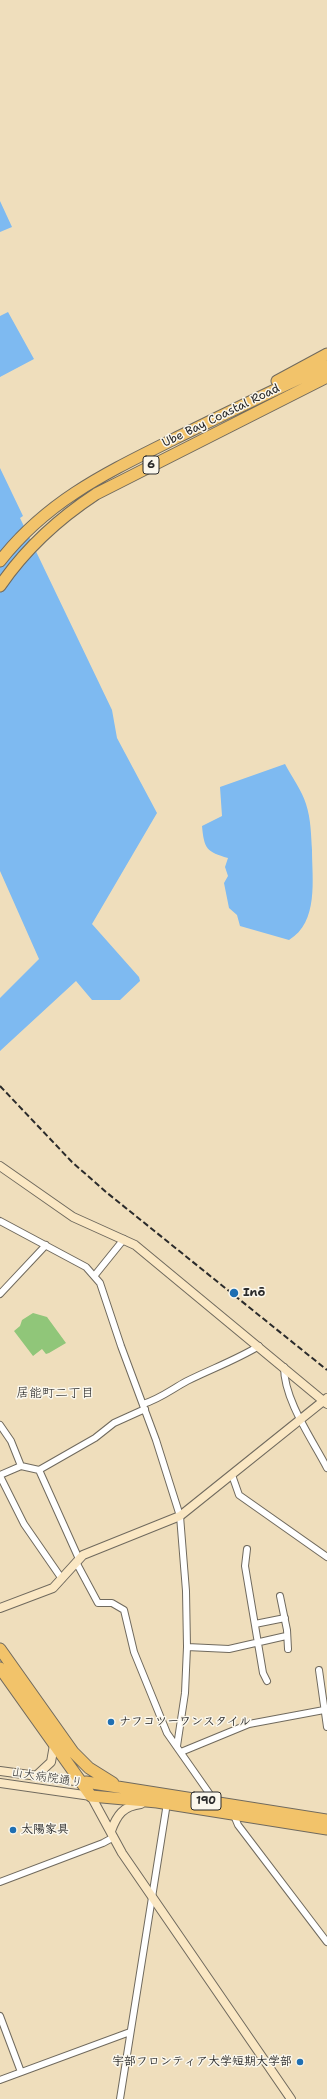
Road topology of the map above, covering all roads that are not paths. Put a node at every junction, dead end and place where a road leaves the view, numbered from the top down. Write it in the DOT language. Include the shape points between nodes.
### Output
graph roads {
  1 [pos="327,354"];
  2 [pos="327,366"];
  3 [pos="327,378"];
  4 [pos="327,385"];
  5 [pos="154,449"];
  6 [pos="159,461"];
  7 [pos="0,561"];
  8 [pos="0,586"];
  9 [pos="0,1166"];
  10 [pos="0,1221"];
  11 [pos="124,1240"];
  12 [pos="46,1245"];
  13 [pos="95,1275"];
  14 [pos="0,1294"];
  15 [pos="259,1346"];
  16 [pos="284,1367"];
  17 [pos="326,1401"];
  18 [pos="144,1407"];
  19 [pos="302,1418"];
  20 [pos="0,1425"];
  21 [pos="21,1466"];
  22 [pos="327,1468"];
  23 [pos="39,1470"];
  24 [pos="232,1475"];
  25 [pos="0,1476"];
  26 [pos="180,1516"];
  27 [pos="247,1549"];
  28 [pos="327,1557"];
  29 [pos="78,1560"];
  30 [pos="62,1579"];
  31 [pos="280,1596"];
  32 [pos="0,1608"];
  33 [pos="285,1618"];
  34 [pos="256,1624"];
  35 [pos="286,1636"];
  36 [pos="258,1642"];
  37 [pos="187,1647"];
  38 [pos="0,1649"];
  39 [pos="288,1649"];
  40 [pos="0,1668"];
  41 [pos="319,1670"];
  42 [pos="267,1681"];
  43 [pos="24,1684"];
  44 [pos="324,1710"];
  45 [pos="327,1727"];
  46 [pos="54,1745"];
  47 [pos="180,1749"];
  48 [pos="0,1771"];
  49 [pos="36,1776"];
  50 [pos="83,1782"];
  51 [pos="0,1783"];
  52 [pos="126,1788"];
  53 [pos="91,1796"];
  54 [pos="212,1801"];
  55 [pos="162,1802"];
  56 [pos="233,1813"];
  57 [pos="327,1820"];
  58 [pos="327,1829"];
  59 [pos="112,1834"];
  60 [pos="0,1882"];
  61 [pos="152,1896"];
  62 [pos="327,1942"];
  63 [pos="0,2016"];
  64 [pos="130,2032"];
  65 [pos="21,2072"];
  66 [pos="0,2080"];
  67 [pos="120,2099"];
  68 [pos="291,2099"];
  1 -- 5 [label="highway"];
  2 -- 5 [label="highway, Ube Bay Coastal Road / 6" via="234,408"];
  3 -- 6 [label="highway, Ube Bay Coastal Road / 6"];
  4 -- 6 [label="highway"];
  5 -- 7 [label="highway, Ube Bay Coastal Road / 6" via="67,496 34,524"];
  6 -- 8 [label="highway, Ube Bay Coastal Road / 6" via="96,494 70,512 34,544"];
  9 -- 11 [label="street" via="62,1210"];
  10 -- 12 [label="street"];
  11 -- 13 [label="street"];
  11 -- 15 [label="street" via="147,1254"];
  12 -- 13 [label="street" via="86,1267"];
  12 -- 14 [label="street"];
  13 -- 18 [label="street"];
  15 -- 16 [label="street"];
  15 -- 18 [label="street" via="180,1384"];
  16 -- 17 [label="street"];
  16 -- 19 [label="street" via="284,1378"];
  17 -- 19 [label="street"];
  18 -- 23 [label="street" via="114,1422 96,1438"];
  18 -- 26 [label="street"];
  19 -- 22 [label="street"];
  19 -- 24 [label="street"];
  20 -- 21 [label="street" via="11,1441"];
  21 -- 23 [label="street"];
  21 -- 25 [label="street"];
  23 -- 29 [label="street"];
  24 -- 26 [label="street"];
  24 -- 28 [label="street" via="239,1495"];
  25 -- 30 [label="street" via="24,1524"];
  26 -- 29 [label="street" via="102,1547"];
  26 -- 37 [label="street" via="186,1590"];
  27 -- 34 [label="street" via="245,1566"];
  29 -- 30 [label="street"];
  29 -- 47 [label="street" via="98,1603 112,1603 124,1610 134,1652 167,1733"];
  30 -- 32 [label="street" via="53,1588"];
  31 -- 33 [label="street"];
  33 -- 34 [label="street"];
  33 -- 35 [label="street"];
  34 -- 36 [label="street"];
  35 -- 36 [label="street"];
  35 -- 39 [label="street"];
  36 -- 37 [label="street" via="229,1649"];
  36 -- 42 [label="street" via="263,1673"];
  37 -- 47 [label="street"];
  38 -- 43 [label="highway, 190"];
  40 -- 46 [label="highway, 190"];
  41 -- 44 [label="street"];
  43 -- 50 [label="highway, 190"];
  43 -- 52 [label="highway, 190" via="81,1762 102,1778"];
  44 -- 45 [label="street"];
  44 -- 47 [label="street" via="249,1724"];
  46 -- 49 [label="street" via="51,1762"];
  46 -- 50 [label="highway, 190"];
  47 -- 54 [label="street"];
  48 -- 49 [label="street, 山大病院通り"];
  49 -- 50 [label="street, 山大病院通り"];
  50 -- 52 [label="highway, 190"];
  50 -- 53 [label="highway, 190"];
  51 -- 53 [label="street, 山大病院通り"];
  52 -- 54 [label="highway, 190"];
  53 -- 55 [label="highway, 190"];
  53 -- 59 [label="street"];
  54 -- 57 [label="highway, 190"];
  55 -- 56 [label="highway, 190"];
  55 -- 59 [label="street" via="126,1807 116,1819"];
  55 -- 61 [label="street"];
  56 -- 58 [label="highway, 190"];
  56 -- 62 [label="street" via="238,1825"];
  59 -- 60 [label="street" via="103,1843"];
  59 -- 61 [label="street"];
  61 -- 64 [label="street"];
  61 -- 68 [label="street"];
  63 -- 65 [label="street"];
  64 -- 65 [label="street"];
  64 -- 67 [label="street"];
  65 -- 66 [label="street"];
}
